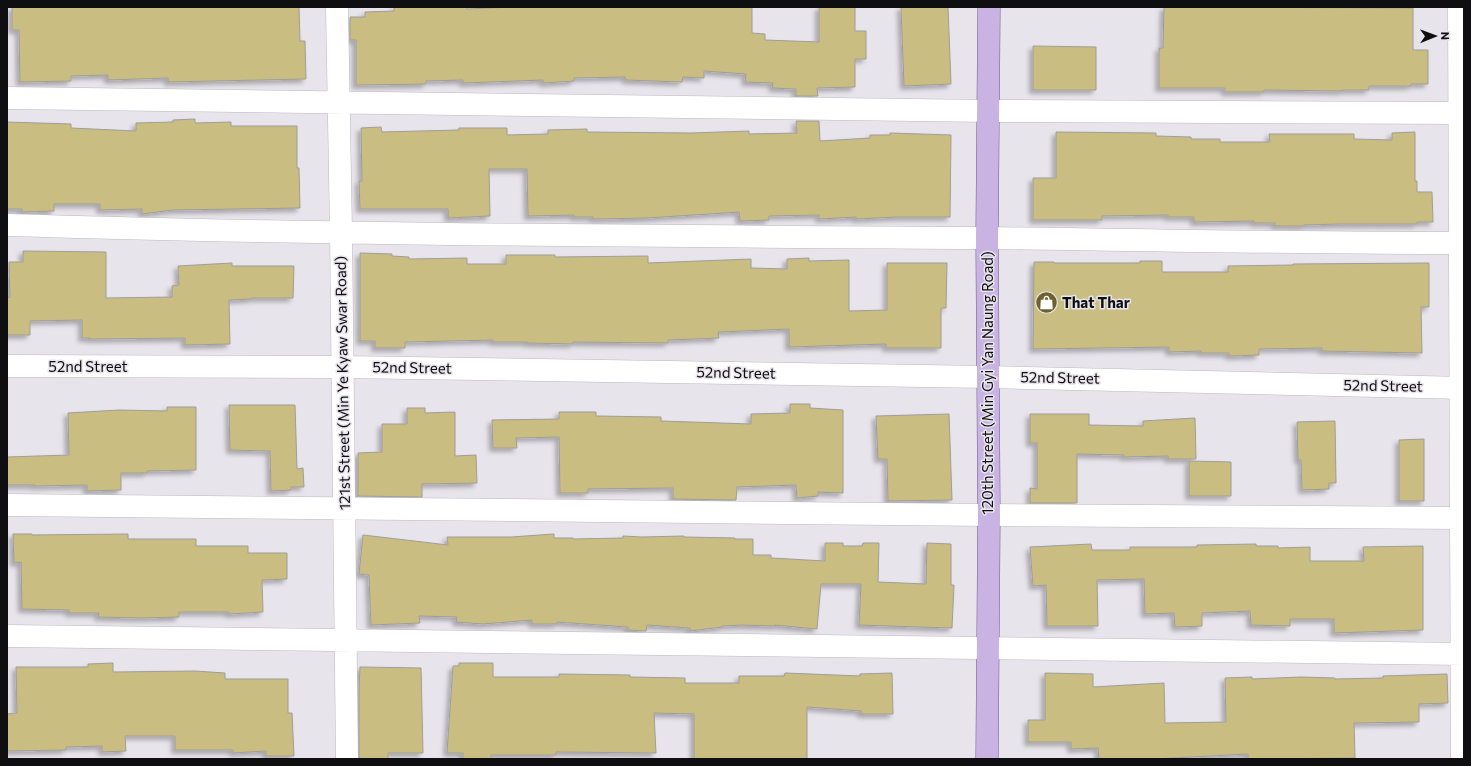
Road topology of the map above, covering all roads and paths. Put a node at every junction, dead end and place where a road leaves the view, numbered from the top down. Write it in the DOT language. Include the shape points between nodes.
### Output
graph roads {
  1 [pos="337,7"];
  2 [pos="989,7"];
  3 [pos="1459,7"];
  4 [pos="7,98"];
  5 [pos="339,102"];
  6 [pos="988,111"];
  7 [pos="1462,113"];
  8 [pos="7,225"];
  9 [pos="341,232"];
  10 [pos="987,238"];
  11 [pos="1462,243"];
  12 [pos="7,366"];
  13 [pos="342,367"];
  14 [pos="988,377"];
  15 [pos="1462,388"];
  16 [pos="7,505"];
  17 [pos="344,508"];
  18 [pos="989,515"];
  19 [pos="1463,518"];
  20 [pos="7,636"];
  21 [pos="346,641"];
  22 [pos="989,647"];
  23 [pos="1463,654"];
  24 [pos="347,759"];
  25 [pos="987,759"];
  26 [pos="1462,759"];
  1 -- 5 [label="street, 121st Street (Min Ye Kyaw Swar Road)"];
  2 -- 6 [label="main road, 120th Street (Min Gyi Yan Naung Road)"];
  3 -- 7 [label="street"];
  4 -- 5 [label="street"];
  5 -- 6 [label="street"];
  5 -- 9 [label="street, 121st Street (Min Ye Kyaw Swar Road)"];
  6 -- 7 [label="street"];
  6 -- 10 [label="main road, 120th Street (Min Gyi Yan Naung Road)"];
  7 -- 11 [label="street"];
  8 -- 9 [label="street"];
  9 -- 10 [label="street"];
  9 -- 13 [label="street, 121st Street (Min Ye Kyaw Swar Road)"];
  10 -- 11 [label="street"];
  10 -- 14 [label="main road, 120th Street (Min Gyi Yan Naung Road)"];
  11 -- 15 [label="street"];
  12 -- 13 [label="street, 52nd Street"];
  13 -- 14 [label="street, 52nd Street"];
  13 -- 17 [label="street, 121st Street (Min Ye Kyaw Swar Road)"];
  14 -- 15 [label="street, 52nd Street"];
  14 -- 18 [label="main road, 120th Street (Min Gyi Yan Naung Road)"];
  15 -- 19 [label="street"];
  16 -- 17 [label="street"];
  17 -- 18 [label="street"];
  17 -- 21 [label="street, 121st Street (Min Ye Kyaw Swar Road)"];
  18 -- 19 [label="street"];
  18 -- 22 [label="main road, 120th Street (Min Gyi Yan Naung Road)"];
  19 -- 23 [label="street"];
  20 -- 21 [label="street"];
  21 -- 22 [label="street"];
  21 -- 24 [label="street, 121st Street (Min Ye Kyaw Swar Road)"];
  22 -- 23 [label="street"];
  22 -- 25 [label="main road, 120th Street (Min Gyi Yan Naung Road)"];
  23 -- 26 [label="street"];
}
